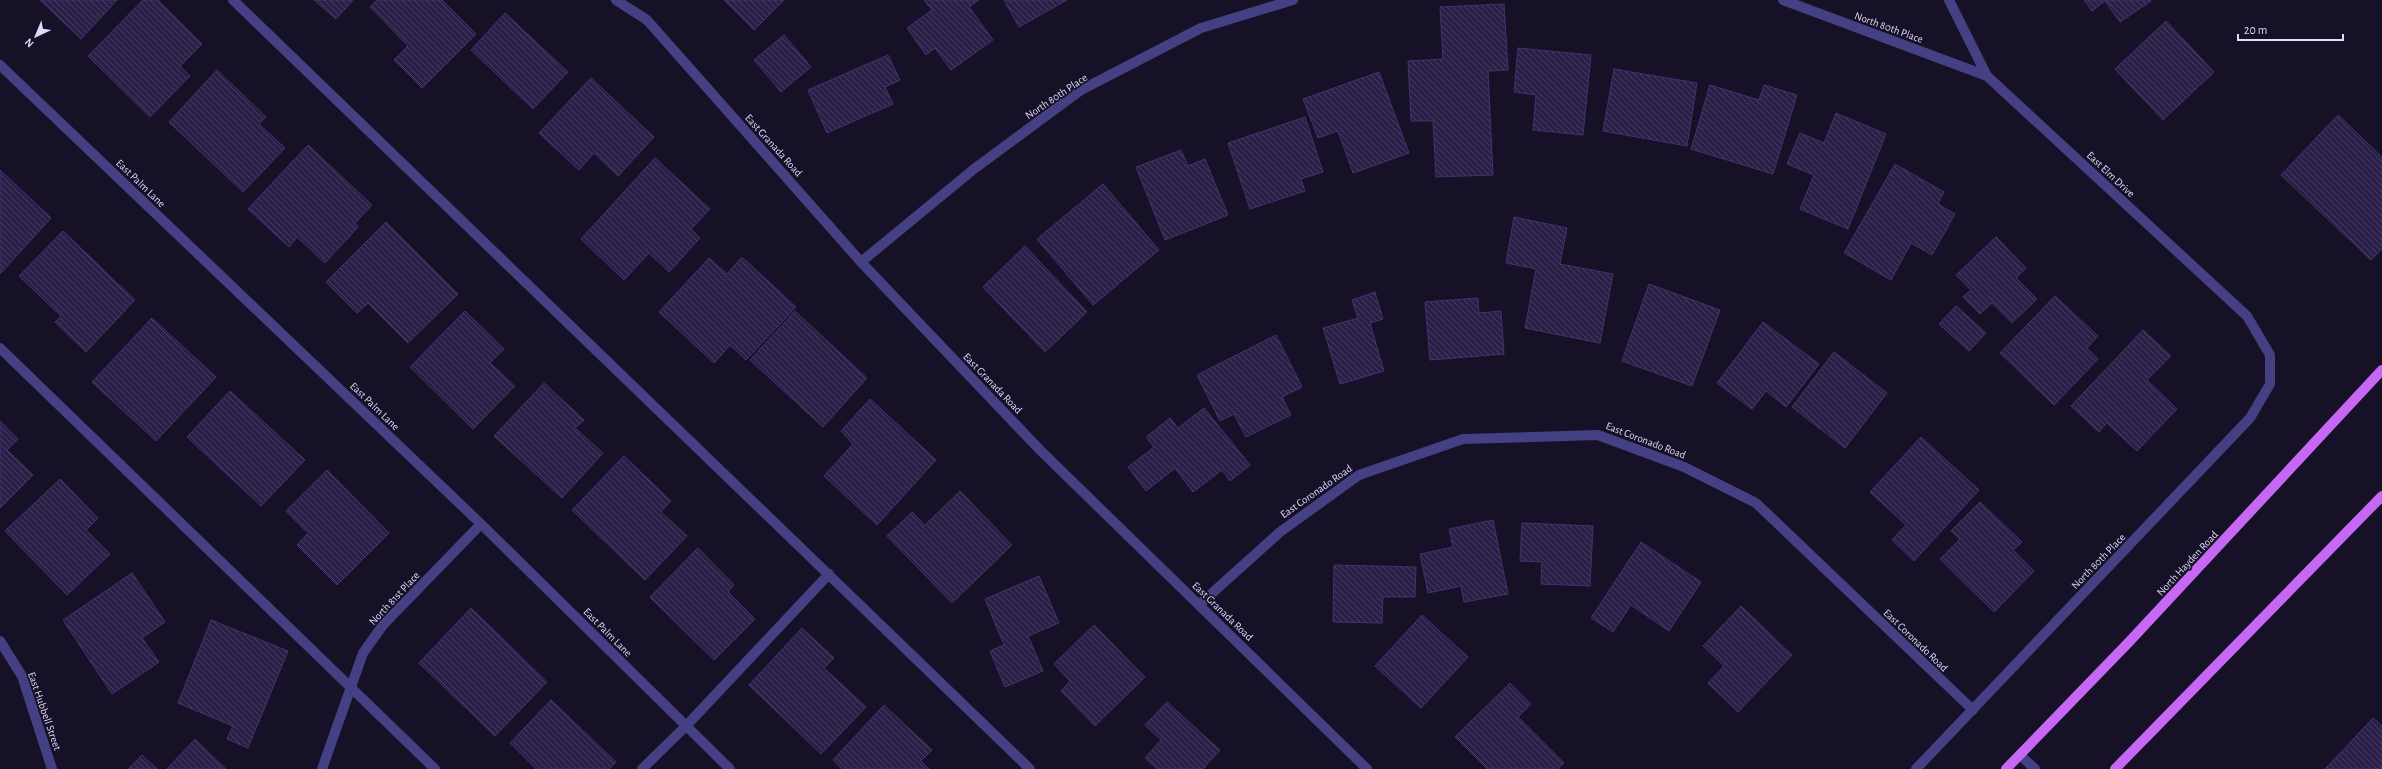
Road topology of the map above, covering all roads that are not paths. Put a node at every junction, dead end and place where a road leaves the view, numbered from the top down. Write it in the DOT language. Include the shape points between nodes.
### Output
graph roads {
  1 [pos="233,0"];
  2 [pos="616,0"];
  3 [pos="1293,0"];
  4 [pos="1782,0"];
  5 [pos="1949,0"];
  6 [pos="0,65"];
  7 [pos="1987,76"];
  8 [pos="861,262"];
  9 [pos="0,348"];
  10 [pos="2270,355"];
  11 [pos="2382,370"];
  12 [pos="2382,496"];
  13 [pos="481,524"];
  14 [pos="829,574"];
  15 [pos="1200,604"];
  16 [pos="0,641"];
  17 [pos="352,690"];
  18 [pos="1973,710"];
  19 [pos="686,726"];
  20 [pos="2020,755"];
  21 [pos="52,769"];
  22 [pos="322,769"];
  23 [pos="435,769"];
  24 [pos="642,769"];
  25 [pos="730,769"];
  26 [pos="1030,769"];
  27 [pos="1368,769"];
  28 [pos="1916,769"];
  29 [pos="2006,769"];
  30 [pos="2035,769"];
  31 [pos="2115,769"];
  1 -- 14 [label="street"];
  2 -- 8 [label="street, East Granada Road" via="647,20"];
  3 -- 8 [label="street, North 80th Place" via="1201,28 1081,90 974,169"];
  4 -- 7 [label="street, North 80th Place"];
  5 -- 7 [label="street, East Elm Drive"];
  6 -- 13 [label="street, East Palm Lane"];
  7 -- 10 [label="street, East Elm Drive" via="2247,316"];
  8 -- 15 [label="street, East Granada Road" via="1040,450"];
  9 -- 17 [label="street"];
  10 -- 18 [label="street, North 80th Place" via="2270,384 2250,418"];
  11 -- 20 [label="main road, North Hayden Road"];
  12 -- 31 [label="main road"];
  13 -- 17 [label="street, North 81st Place" via="383,625 364,653"];
  13 -- 19 [label="street, East Palm Lane"];
  14 -- 19 [label="street"];
  14 -- 26 [label="street"];
  15 -- 18 [label="street, East Coronado Road" via="1280,532 1359,475 1463,439 1598,434 1684,467 1756,503"];
  15 -- 27 [label="street, East Granada Road"];
  16 -- 21 [label="street, East Hubbell Street" via="22,676"];
  17 -- 22 [label="street, North 81st Place"];
  17 -- 23 [label="street"];
  18 -- 28 [label="street, North 80th Place"];
  19 -- 24 [label="street"];
  19 -- 25 [label="street, East Palm Lane"];
  20 -- 29 [label="main road, North Hayden Road"];
  20 -- 30 [label="street"];
}
